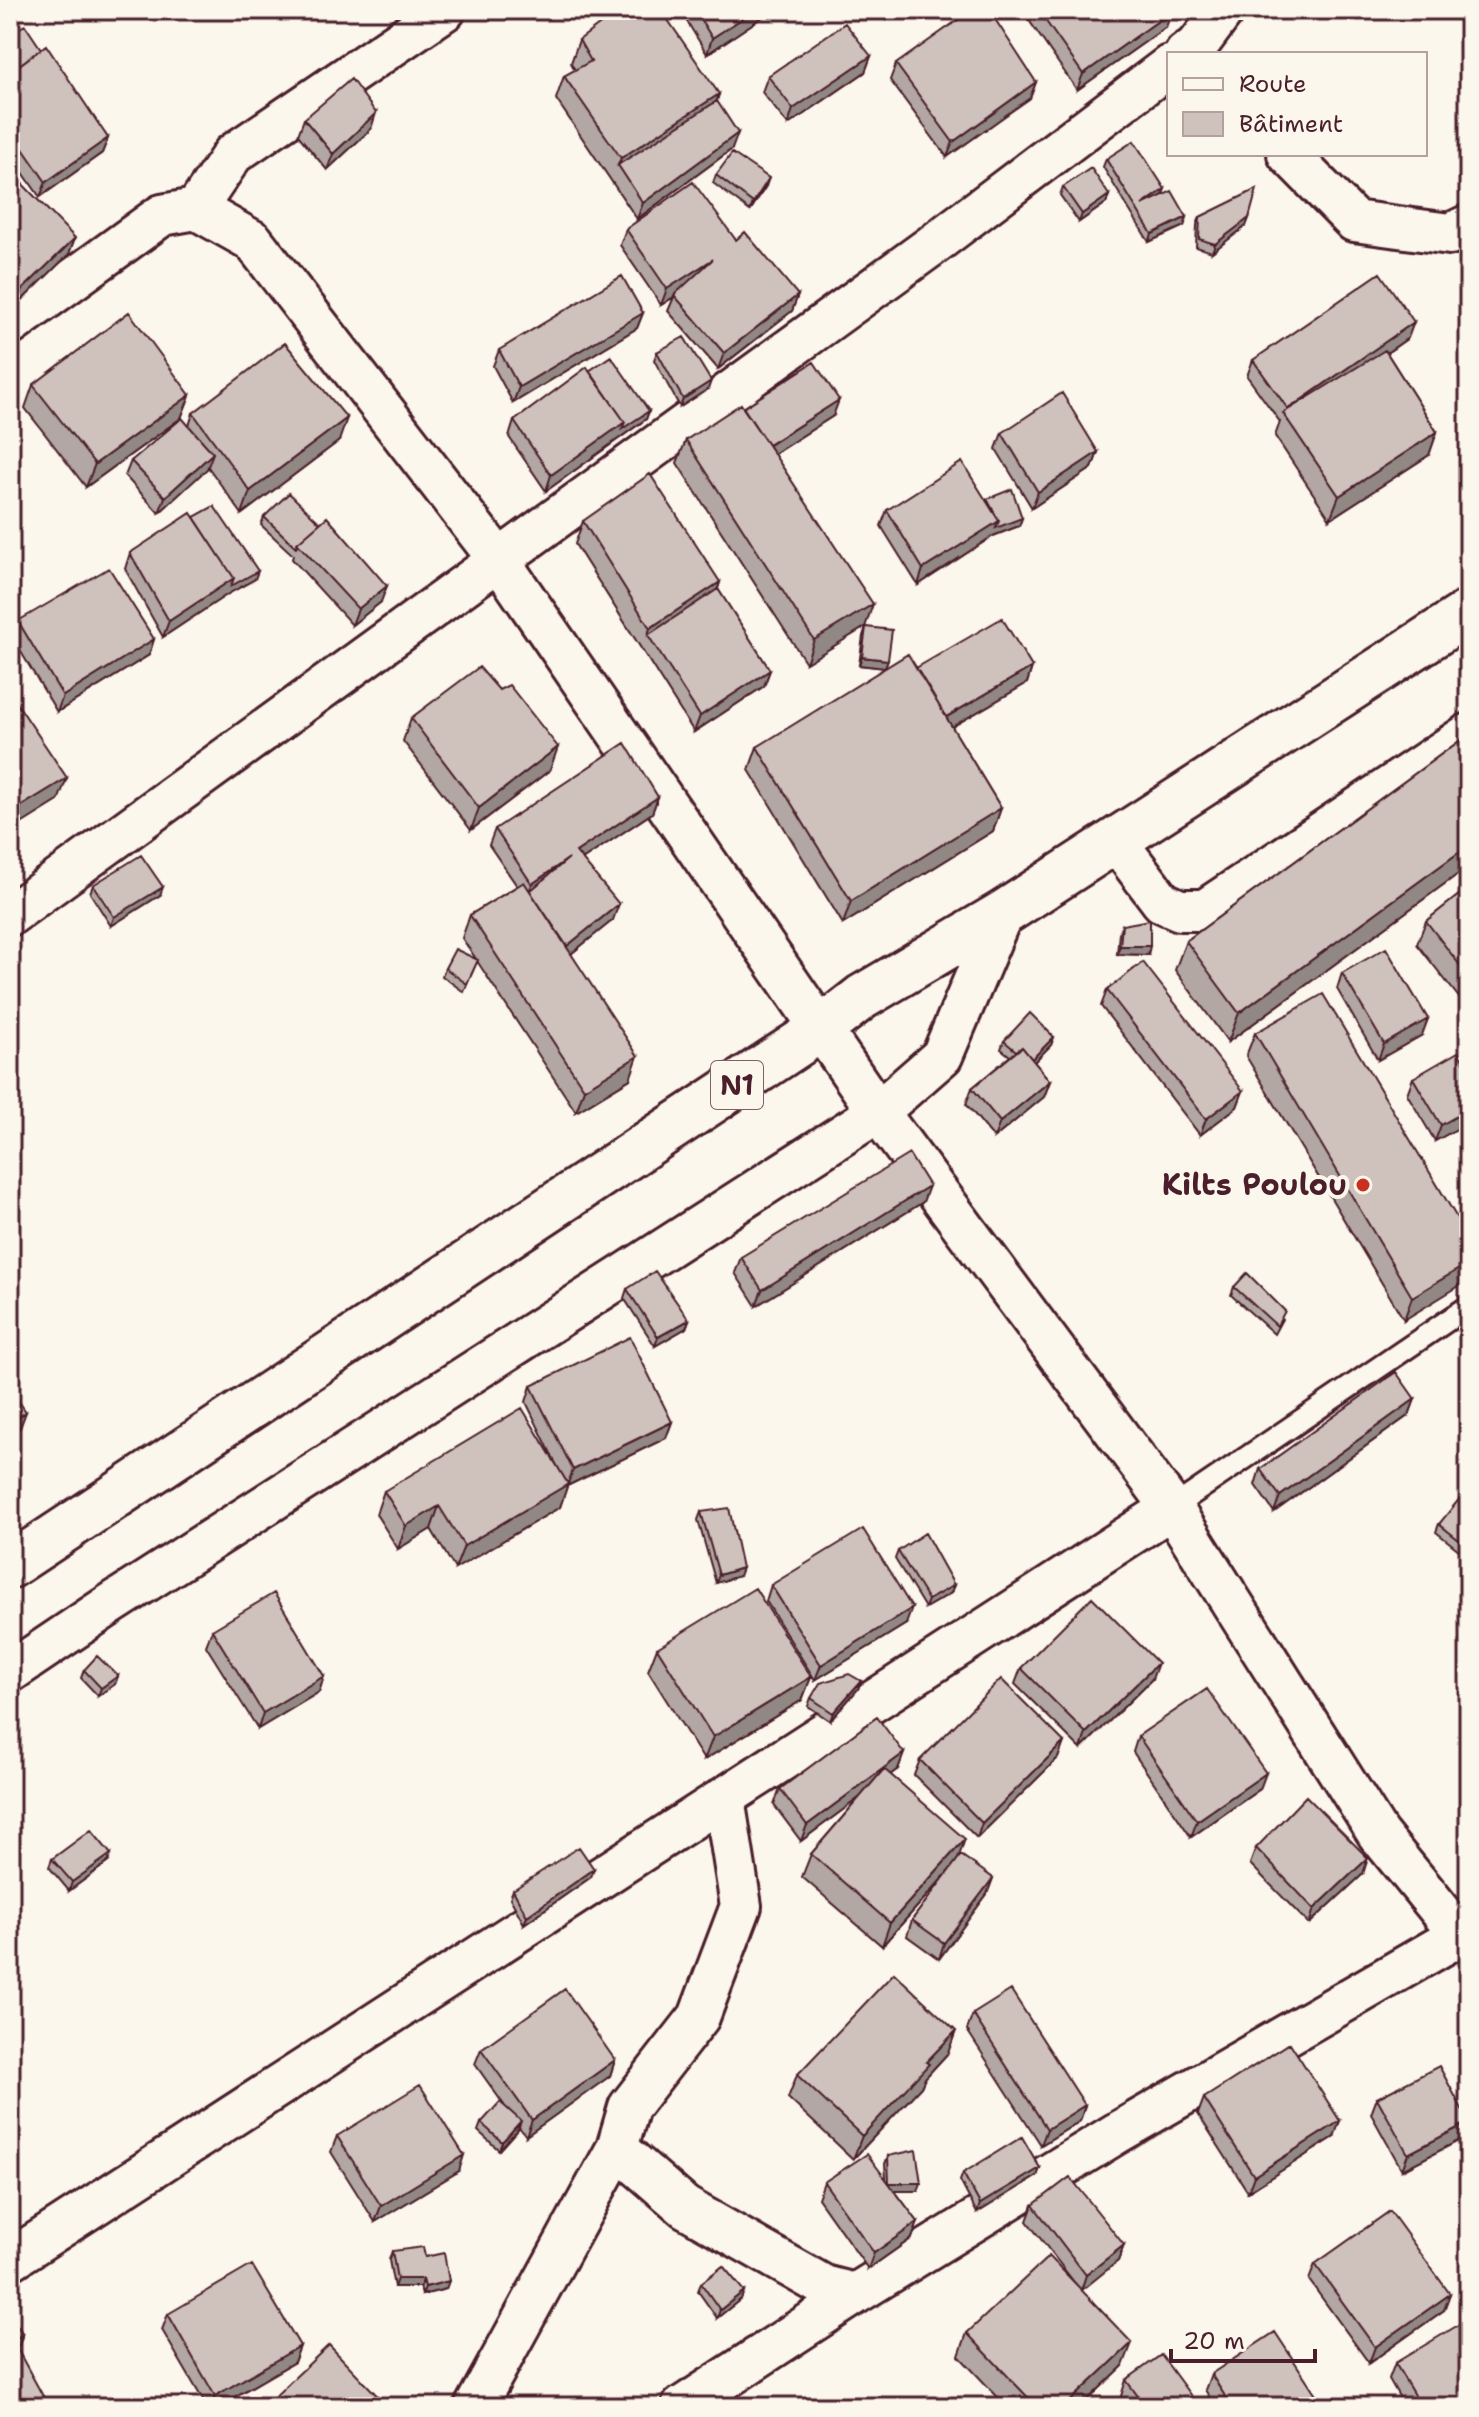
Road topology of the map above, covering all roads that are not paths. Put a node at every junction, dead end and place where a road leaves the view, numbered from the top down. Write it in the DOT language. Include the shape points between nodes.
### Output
graph roads {
  1 [pos="445,10"];
  2 [pos="1224,10"];
  3 [pos="1192,52"];
  4 [pos="1167,72"];
  5 [pos="1290,156"];
  6 [pos="196,209"];
  7 [pos="1469,225"];
  8 [pos="10,325"];
  9 [pos="499,560"];
  10 [pos="1469,612"];
  11 [pos="1469,734"];
  12 [pos="1116,841"];
  13 [pos="1002,914"];
  14 [pos="10,915"];
  15 [pos="821,1029"];
  16 [pos="878,1112"];
  17 [pos="1469,1306"];
  18 [pos="1172,1508"];
  19 [pos="10,1566"];
  20 [pos="10,1672"];
  21 [pos="724,1798"];
  22 [pos="1464,1943"];
  23 [pos="617,2148"];
  24 [pos="10,2260"];
  25 [pos="855,2294"];
  26 [pos="475,2407"];
  27 [pos="682,2407"];
  1 -- 6 [label="street" via="233,154"];
  2 -- 3 [label="street"];
  4 -- 9 [label="street"];
  5 -- 7 [label="street" via="1354,221 1450,234"];
  6 -- 8 [label="street" via="162,215"];
  6 -- 9 [label="street" via="253,241"];
  9 -- 14 [label="street"];
  9 -- 15 [label="street"];
  10 -- 12 [label="highway, N1"];
  11 -- 12 [label="street" via="1205,910 1180,910 1162,902"];
  12 -- 13 [label="highway, N1"];
  13 -- 15 [label="highway, N1" via="862,997"];
  13 -- 16 [label="street" via="942,1056"];
  15 -- 16 [label="street"];
  15 -- 19 [label="highway, N1"];
  16 -- 18 [label="street"];
  16 -- 20 [label="street"];
  17 -- 18 [label="lane"];
  18 -- 21 [label="street"];
  18 -- 22 [label="street" via="1378,1834"];
  21 -- 23 [label="street" via="741,1906 699,2017 629,2107"];
  21 -- 24 [label="street"];
  22 -- 25 [label="street" via="1117,2133"];
  23 -- 25 [label="street" via="685,2207 824,2286"];
  23 -- 26 [label="street"];
  25 -- 27 [label="street"];
}
